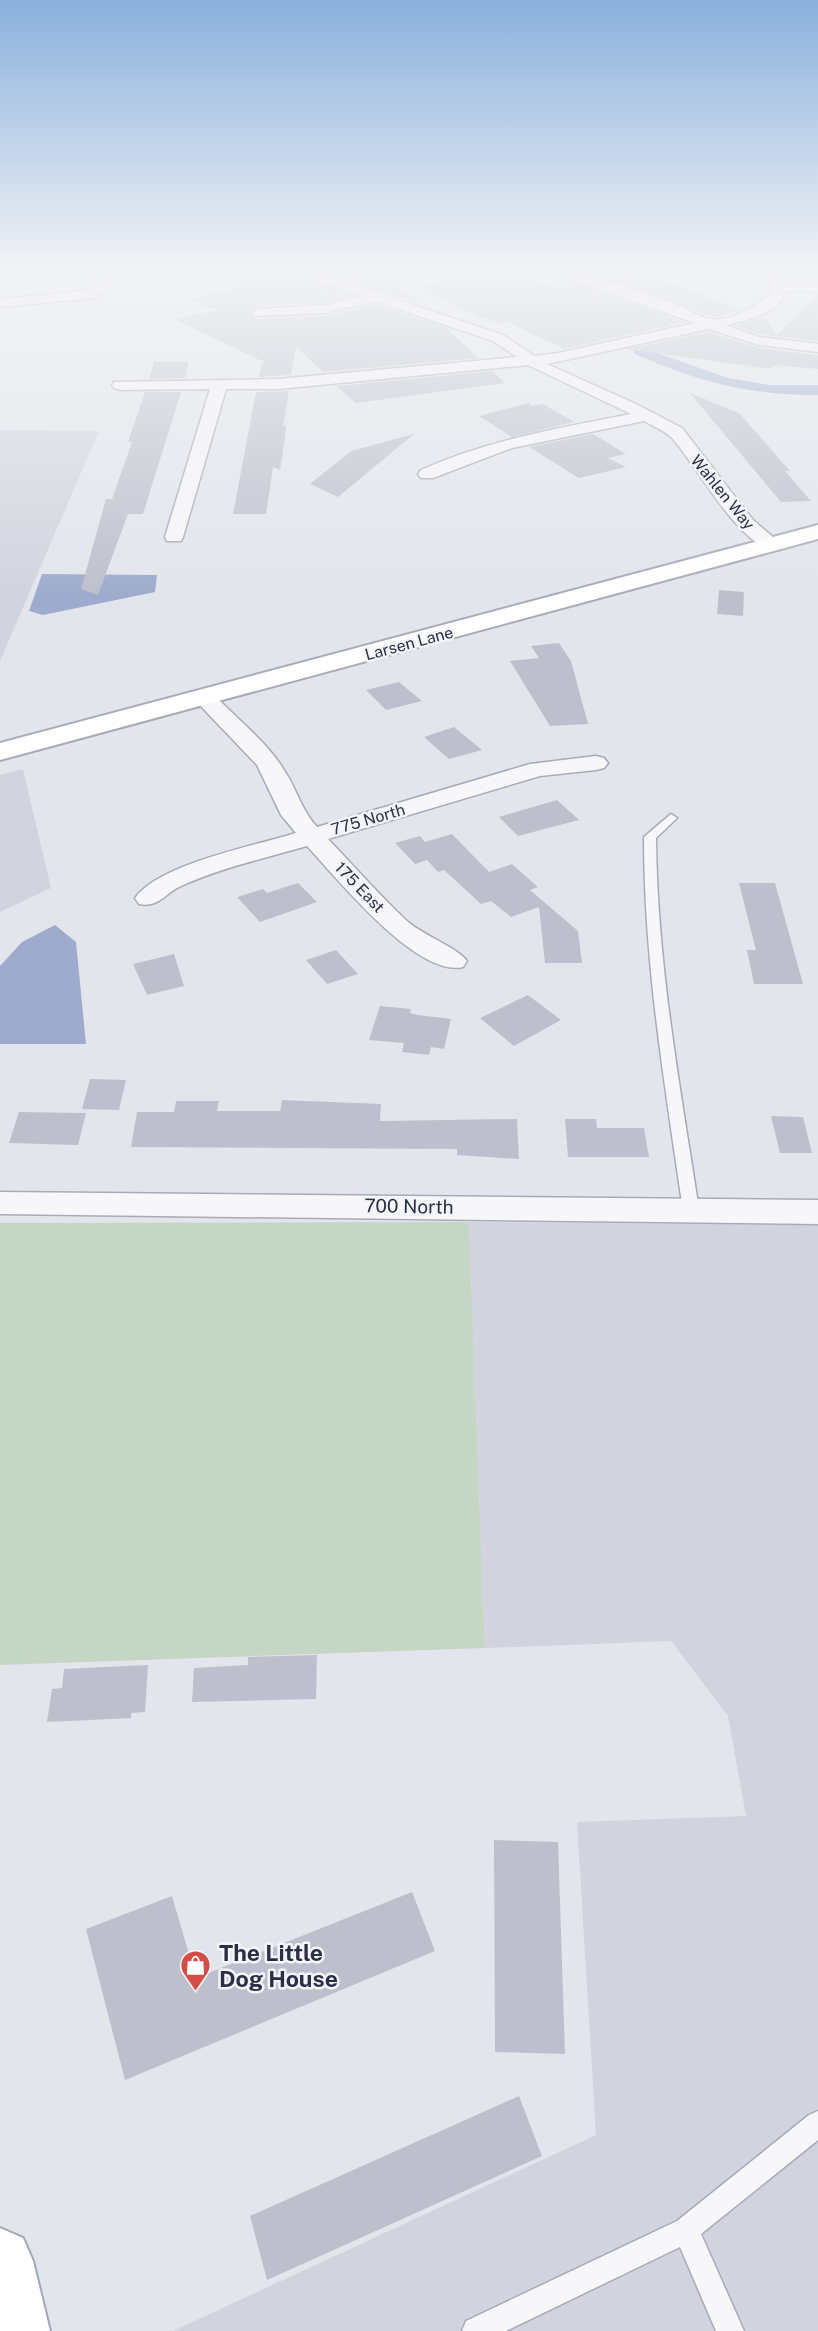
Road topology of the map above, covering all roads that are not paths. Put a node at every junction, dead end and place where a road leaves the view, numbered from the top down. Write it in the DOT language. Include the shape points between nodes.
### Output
graph roads {
  1 [pos="333,379"];
  2 [pos="569,379"];
  3 [pos="120,385"];
  4 [pos="219,386"];
  5 [pos="647,416"];
  6 [pos="427,474"];
  7 [pos="818,532"];
  8 [pos="174,537"];
  9 [pos="772,544"];
  10 [pos="205,699"];
  11 [pos="0,752"];
  12 [pos="596,763"];
  13 [pos="671,818"];
  14 [pos="311,836"];
  15 [pos="148,898"];
  16 [pos="453,961"];
  17 [pos="0,1203"];
  18 [pos="691,1210"];
  19 [pos="818,1212"];
  20 [pos="818,2124"];
  21 [pos="686,2230"];
  22 [pos="0,2261"];
  23 [pos="16,2331"];
  24 [pos="476,2331"];
  25 [pos="730,2331"];
  1 -- 4 [label="street"];
  2 -- 5 [label="street, Wahlen Way"];
  3 -- 4 [label="street"];
  4 -- 8 [label="street"];
  5 -- 6 [label="street" via="493,448"];
  5 -- 9 [label="street, Wahlen Way" via="676,432 746,524"];
  7 -- 9 [label="main road, Larsen Lane"];
  9 -- 10 [label="main road, Larsen Lane"];
  10 -- 11 [label="main road, Larsen Lane"];
  10 -- 14 [label="street, 175 East" via="265,760 293,815"];
  12 -- 14 [label="street, 775 North" via="538,769"];
  13 -- 18 [label="lane" via="650,837 649,872 652,927"];
  14 -- 15 [label="street, 775 North" via="186,874"];
  14 -- 16 [label="street, 175 East" via="400,929"];
  17 -- 18 [label="street, 700 North"];
  18 -- 19 [label="street, 700 North"];
  20 -- 21 [label="lane"];
  21 -- 24 [label="lane"];
  21 -- 25 [label="lane"];
  22 -- 23 [label="main road"];
}
